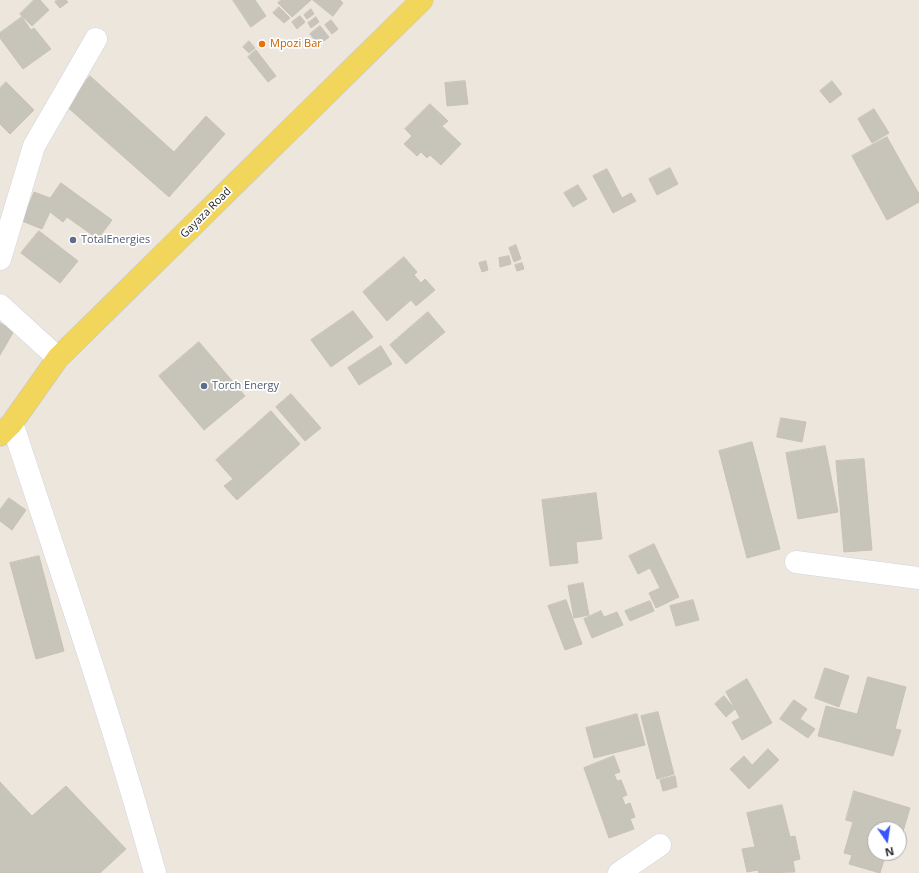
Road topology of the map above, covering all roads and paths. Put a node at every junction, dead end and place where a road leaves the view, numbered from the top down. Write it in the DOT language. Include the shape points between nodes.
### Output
graph roads {
  1 [pos="422,0"];
  2 [pos="96,39"];
  3 [pos="0,260"];
  4 [pos="0,305"];
  5 [pos="58,358"];
  6 [pos="6,429"];
  7 [pos="796,562"];
  8 [pos="919,578"];
  9 [pos="660,845"];
  10 [pos="155,873"];
  11 [pos="619,873"];
  1 -- 5 [label="main road, Gayaza Road"];
  2 -- 3 [label="street" via="34,146"];
  4 -- 5 [label="street"];
  5 -- 6 [label="main road, Gayaza Road"];
  6 -- 10 [label="street" via="116,741"];
  7 -- 8 [label="street"];
  9 -- 11 [label="street"];
}
